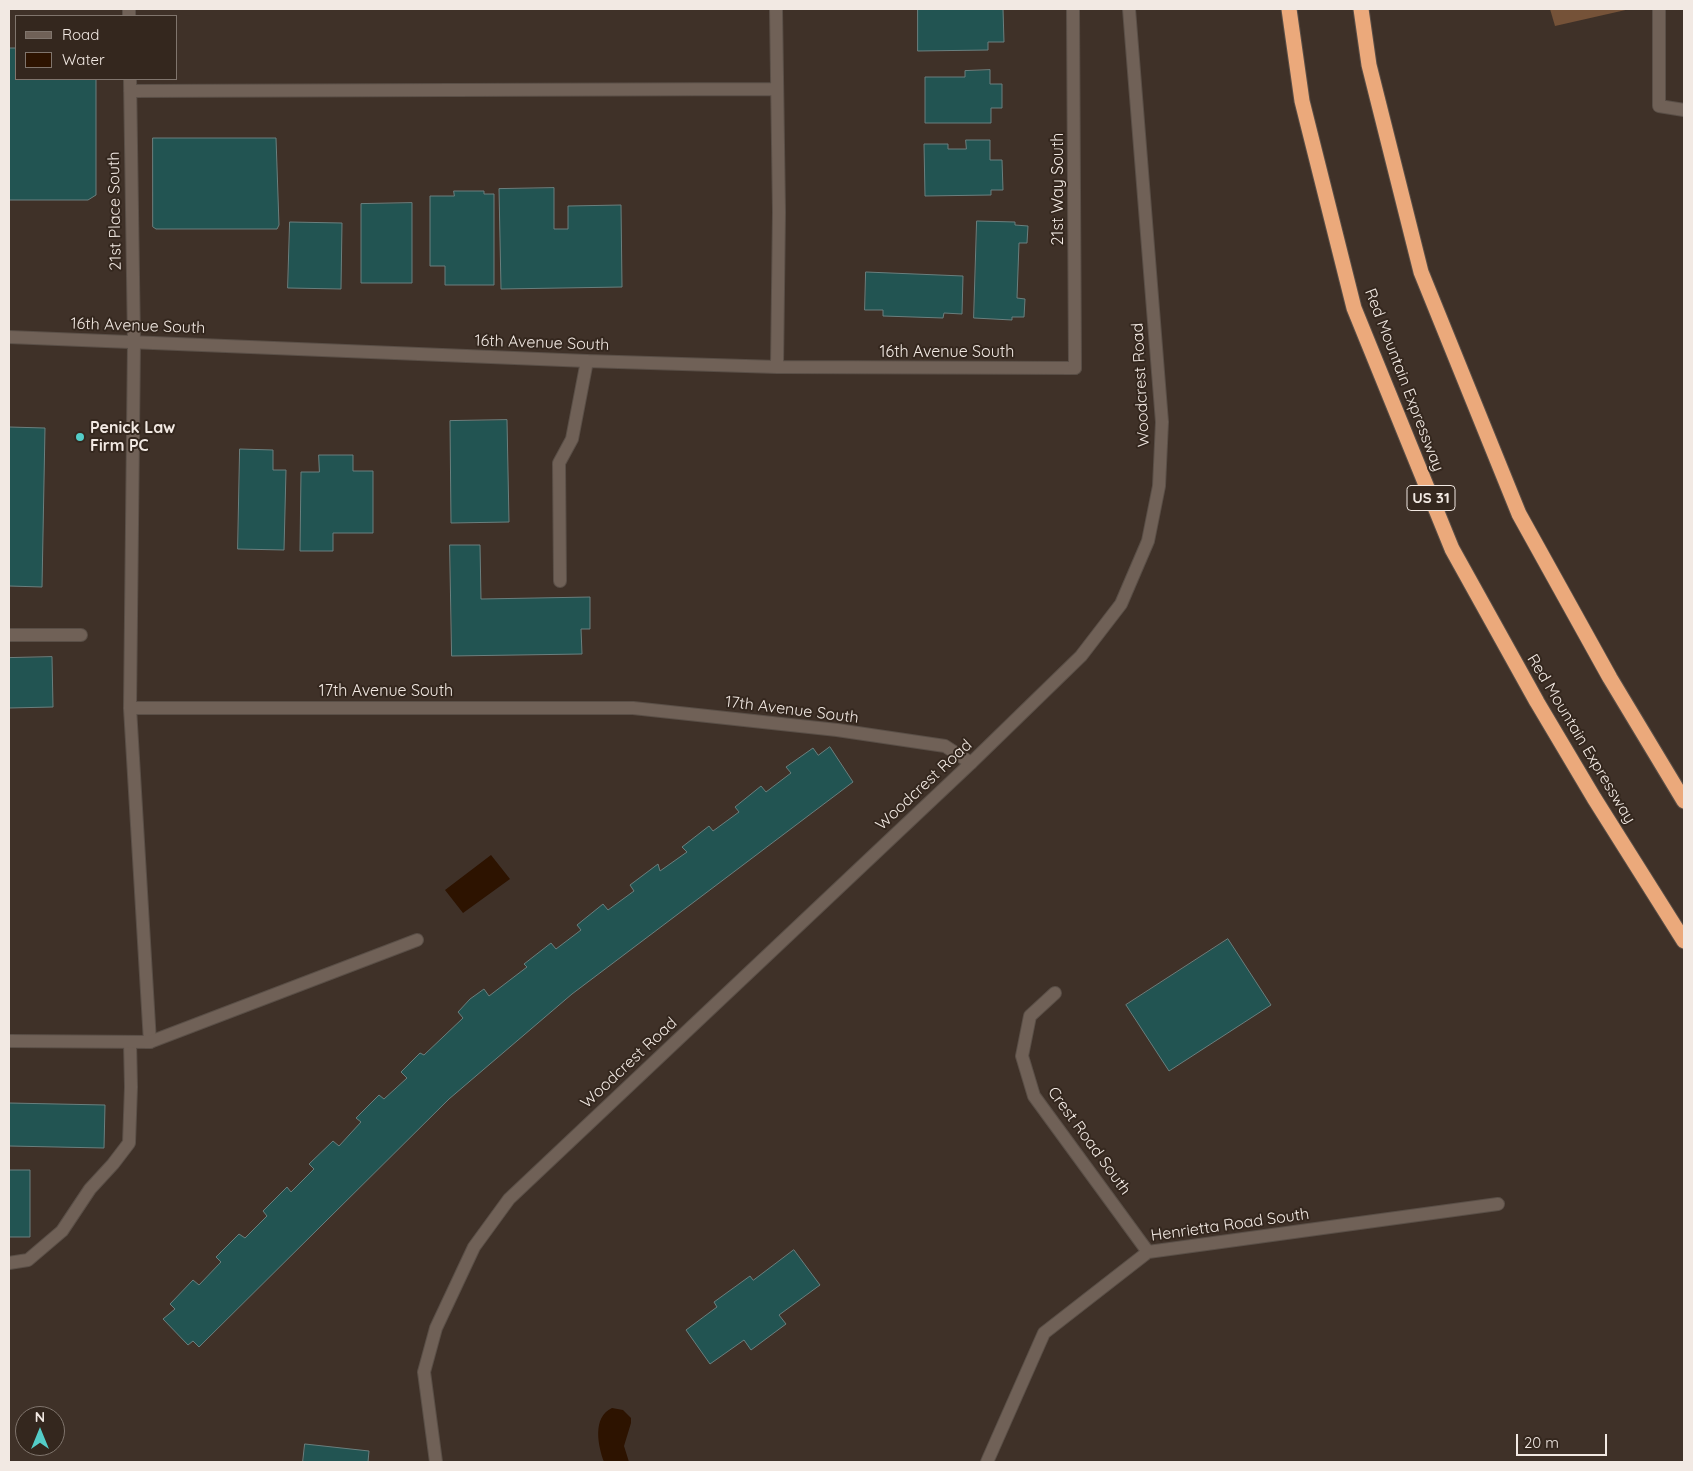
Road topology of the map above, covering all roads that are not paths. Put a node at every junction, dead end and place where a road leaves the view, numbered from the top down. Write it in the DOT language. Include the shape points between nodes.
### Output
graph roads {
  1 [pos="776,9"];
  2 [pos="1073,9"];
  3 [pos="1128,9"];
  4 [pos="1290,9"];
  5 [pos="1361,9"];
  6 [pos="1659,9"];
  7 [pos="130,85"];
  8 [pos="778,89"];
  9 [pos="1684,110"];
  10 [pos="9,337"];
  11 [pos="134,342"];
  12 [pos="587,361"];
  13 [pos="778,367"];
  14 [pos="1075,368"];
  15 [pos="560,581"];
  16 [pos="9,635"];
  17 [pos="81,635"];
  18 [pos="130,708"];
  19 [pos="970,763"];
  20 [pos="1684,801"];
  21 [pos="417,940"];
  22 [pos="1684,941"];
  23 [pos="1055,993"];
  24 [pos="9,1041"];
  25 [pos="130,1042"];
  26 [pos="150,1042"];
  27 [pos="1498,1204"];
  28 [pos="1148,1252"];
  29 [pos="9,1263"];
  30 [pos="436,1462"];
  31 [pos="986,1462"];
  1 -- 8 [label="street"];
  2 -- 14 [label="street, 21st Way South"];
  3 -- 19 [label="street, Woodcrest Road" via="1162,422 1158,486 1148,541 1121,604 1081,656"];
  4 -- 22 [label="highway, Red Mountain Expressway / US 31" via="1302,101 1354,308 1452,549 1599,807"];
  5 -- 20 [label="highway" via="1369,65 1421,272 1519,514 1610,678"];
  6 -- 9 [label="street" via="1659,106"];
  7 -- 8 [label="street"];
  7 -- 11 [label="street, 21st Place South"];
  8 -- 13 [label="street"];
  10 -- 11 [label="street, 16th Avenue South"];
  11 -- 12 [label="street, 16th Avenue South"];
  11 -- 18 [label="street, 21st Place South"];
  12 -- 13 [label="street, 16th Avenue South"];
  12 -- 15 [label="street" via="572,439 559,463"];
  13 -- 14 [label="street, 16th Avenue South"];
  16 -- 17 [label="street"];
  18 -- 19 [label="street, 17th Avenue South" via="633,708 837,730 946,746"];
  18 -- 26 [label="street"];
  19 -- 30 [label="street, Woodcrest Road" via="509,1200 474,1247 436,1328 424,1372"];
  21 -- 26 [label="street"];
  23 -- 28 [label="street, Crest Road South" via="1030,1016 1022,1056 1034,1096"];
  24 -- 25 [label="street"];
  25 -- 26 [label="street"];
  25 -- 29 [label="street" via="129,1143 90,1189 62,1232 28,1260"];
  27 -- 28 [label="street, Henrietta Road South"];
  28 -- 31 [label="street, Henrietta Road South" via="1044,1333"];
}
